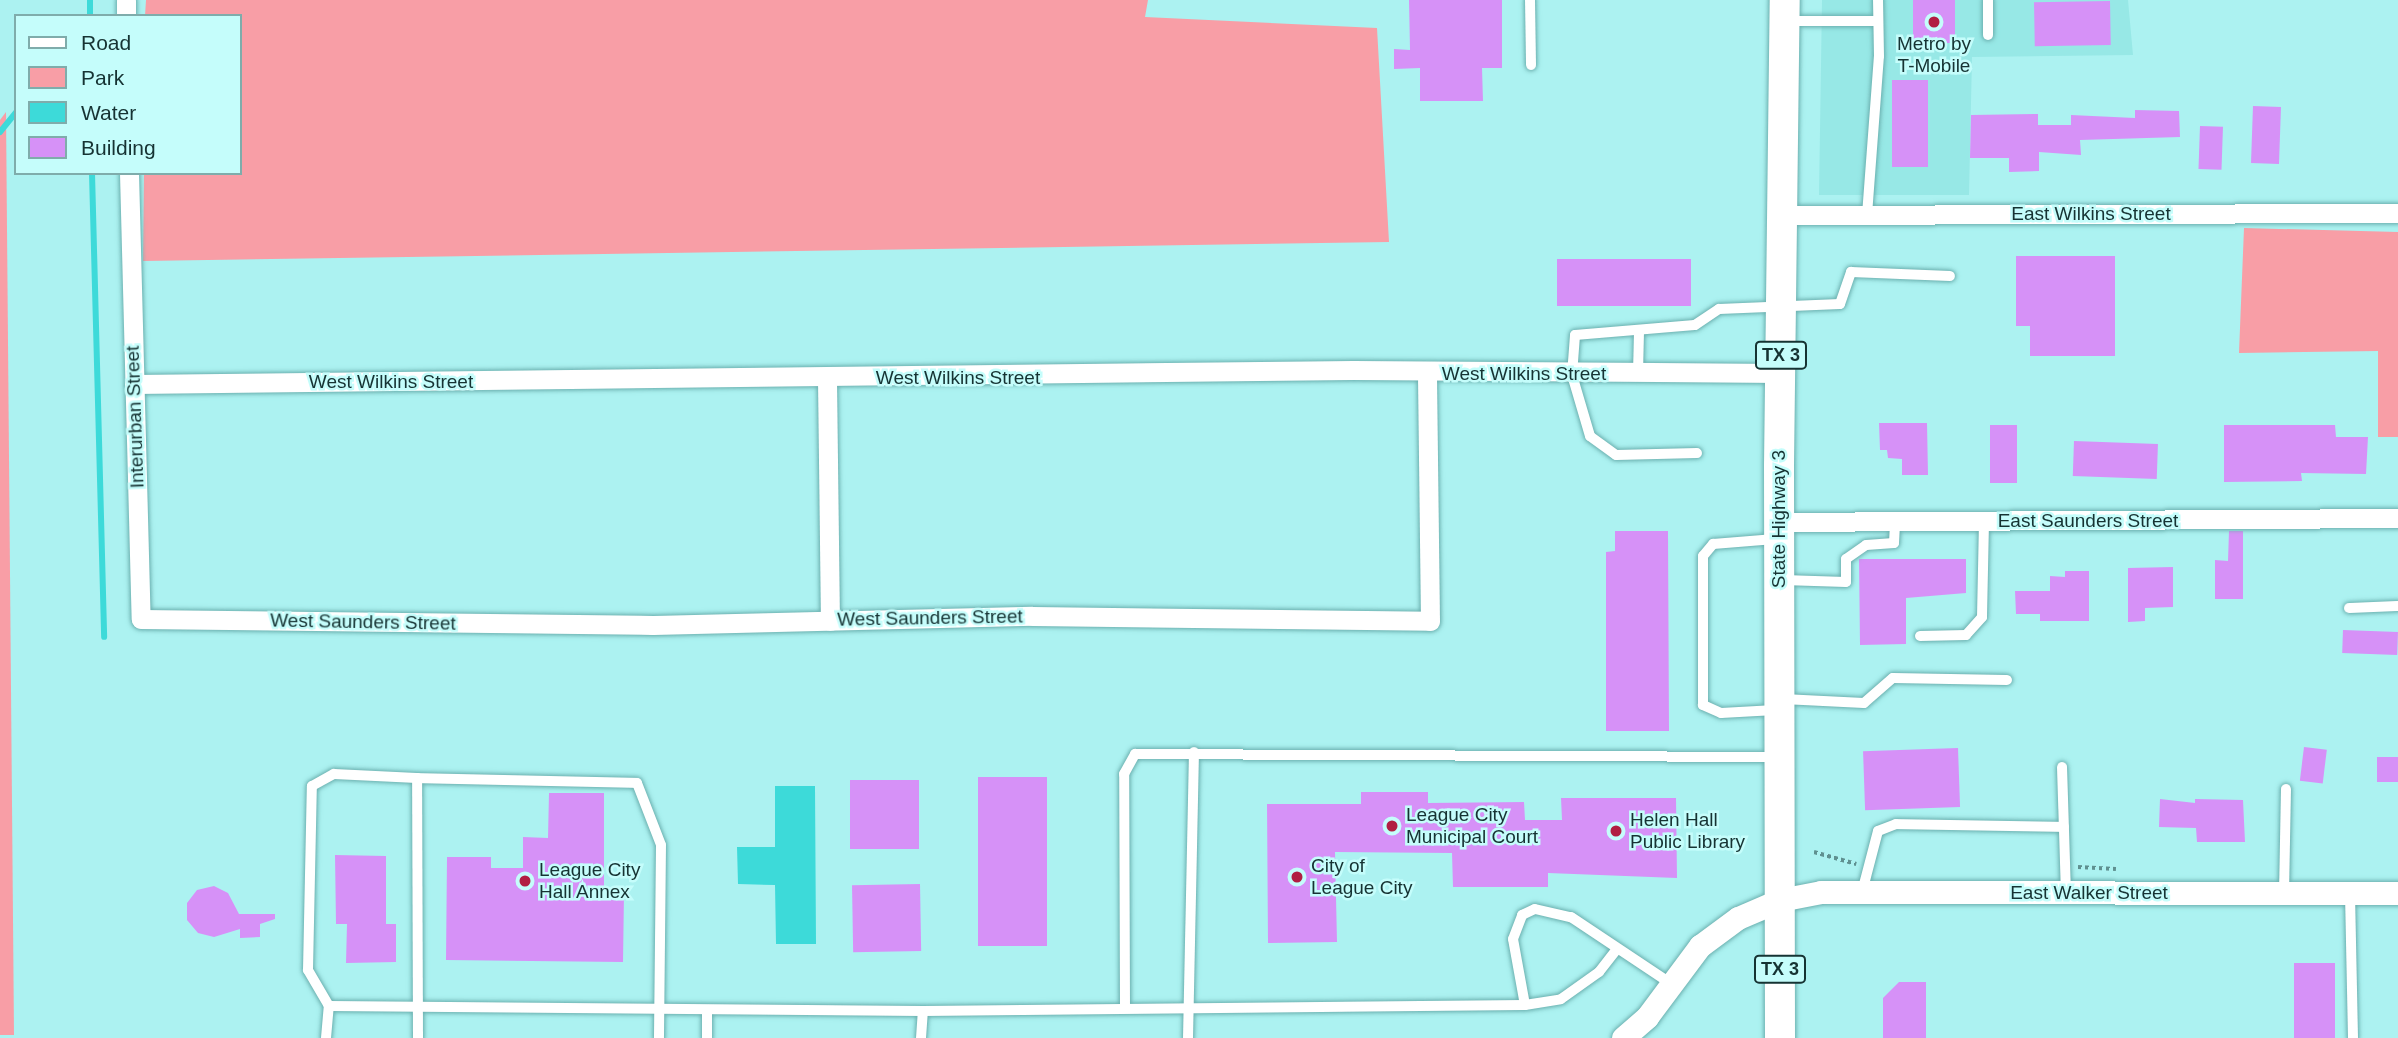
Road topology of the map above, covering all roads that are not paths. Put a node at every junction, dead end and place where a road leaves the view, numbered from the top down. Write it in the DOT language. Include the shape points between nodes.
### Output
graph roads {
  1 [pos="1530,0"];
  2 [pos="1878,0"];
  3 [pos="1988,0"];
  4 [pos="1785,10"];
  5 [pos="1878,21"];
  6 [pos="1988,35"];
  7 [pos="1531,65"];
  8 [pos="129,175"];
  9 [pos="2398,213"];
  10 [pos="1785,215"];
  11 [pos="1867,215"];
  12 [pos="1950,276"];
  13 [pos="1783,308"];
  14 [pos="1639,331"];
  15 [pos="1427,373"];
  16 [pos="1781,373"];
  17 [pos="1638,374"];
  18 [pos="1572,375"];
  19 [pos="827,379"];
  20 [pos="134,384"];
  21 [pos="1697,453"];
  22 [pos="2398,518"];
  23 [pos="1895,522"];
  24 [pos="1984,522"];
  25 [pos="1779,530"];
  26 [pos="1779,580"];
  27 [pos="2398,607"];
  28 [pos="2348,608"];
  29 [pos="183,620"];
  30 [pos="830,621"];
  31 [pos="1920,636"];
  32 [pos="2007,680"];
  33 [pos="1779,704"];
  34 [pos="1194,752"];
  35 [pos="1779,757"];
  36 [pos="2062,767"];
  37 [pos="417,778"];
  38 [pos="2286,789"];
  39 [pos="2064,827"];
  40 [pos="1862,892"];
  41 [pos="2350,893"];
  42 [pos="2398,893"];
  43 [pos="2066,894"];
  44 [pos="2284,894"];
  45 [pos="1780,900"];
  46 [pos="1617,950"];
  47 [pos="1670,983"];
  48 [pos="1525,1005"];
  49 [pos="329,1006"];
  50 [pos="1125,1007"];
  51 [pos="1189,1007"];
  52 [pos="418,1010"];
  53 [pos="662,1010"];
  54 [pos="707,1010"];
  55 [pos="923,1011"];
  56 [pos="326,1038"];
  57 [pos="418,1038"];
  58 [pos="659,1038"];
  59 [pos="707,1038"];
  60 [pos="921,1038"];
  61 [pos="1188,1038"];
  62 [pos="1623,1038"];
  63 [pos="1780,1038"];
  64 [pos="2353,1038"];
  1 -- 7 [label="lane"];
  2 -- 5 [label="lane"];
  3 -- 6 [label="lane"];
  4 -- 5 [label="lane"];
  4 -- 10 [label="main road, State Highway 3 / TX 3"];
  5 -- 11 [label="lane"];
  8 -- 20 [label="street, Interurban Street"];
  9 -- 11 [label="street, East Wilkins Street"];
  10 -- 11 [label="street, East Wilkins Street"];
  10 -- 13 [label="main road, State Highway 3 / TX 3"];
  12 -- 13 [label="lane" via="1851,272 1840,304"];
  13 -- 14 [label="lane" via="1718,310 1695,325"];
  13 -- 16 [label="main road, State Highway 3 / TX 3"];
  14 -- 17 [label="lane"];
  14 -- 18 [label="lane" via="1575,335"];
  15 -- 18 [label="street, West Wilkins Street"];
  15 -- 19 [label="street, West Wilkins Street" via="1353,370"];
  15 -- 30 [label="street, West Saunders Street" via="1430,621 1032,616"];
  16 -- 17 [label="street, West Wilkins Street"];
  16 -- 25 [label="main road, State Highway 3 / TX 3"];
  17 -- 18 [label="street, West Wilkins Street"];
  18 -- 21 [label="lane" via="1590,436 1616,454"];
  19 -- 20 [label="street, West Wilkins Street"];
  19 -- 30 [label="street"];
  20 -- 29 [label="street, Interurban Street" via="141,619"];
  22 -- 24 [label="street, East Saunders Street"];
  23 -- 24 [label="street, East Saunders Street"];
  23 -- 25 [label="street, East Saunders Street"];
  23 -- 26 [label="lane" via="1894,543 1866,545 1846,559 1846,582"];
  24 -- 31 [label="lane" via="1982,617 1966,635"];
  25 -- 26 [label="main road, State Highway 3 / TX 3"];
  25 -- 33 [label="lane" via="1713,544 1703,556 1703,705 1721,713"];
  26 -- 33 [label="main road, State Highway 3 / TX 3"];
  27 -- 28 [label="lane"];
  29 -- 30 [label="street, West Saunders Street" via="653,625"];
  32 -- 33 [label="lane" via="1893,678 1864,703"];
  33 -- 35 [label="main road, State Highway 3 / TX 3"];
  34 -- 35 [label="lane"];
  34 -- 50 [label="lane" via="1142,752 1125,766"];
  34 -- 51 [label="lane"];
  35 -- 45 [label="main road, State Highway 3 / TX 3"];
  36 -- 39 [label="lane"];
  37 -- 49 [label="lane" via="334,774 312,786 307,970"];
  37 -- 52 [label="lane"];
  37 -- 53 [label="lane" via="636,783 661,845"];
  38 -- 44 [label="lane"];
  39 -- 40 [label="lane" via="1896,824 1878,831"];
  39 -- 43 [label="lane"];
  40 -- 43 [label="street, East Walker Street"];
  40 -- 45 [label="street, East Walker Street" via="1821,892"];
  41 -- 42 [label="street, East Walker Street"];
  41 -- 44 [label="street, East Walker Street"];
  41 -- 64 [label="lane"];
  43 -- 44 [label="street, East Walker Street"];
  45 -- 47 [label="street, East Walker Street" via="1738,918 1700,946"];
  45 -- 63 [label="main road, State Highway 3 / TX 3"];
  46 -- 47 [label="lane"];
  46 -- 48 [label="lane" via="1599,972 1561,999"];
  46 -- 48 [label="lane" via="1554,910 1535,909 1522,915 1513,939"];
  47 -- 62 [label="street, East Walker Street" via="1647,1017"];
  48 -- 51 [label="lane"];
  49 -- 52 [label="lane"];
  49 -- 56 [label="lane"];
  50 -- 51 [label="lane"];
  50 -- 55 [label="lane"];
  51 -- 61 [label="lane"];
  52 -- 53 [label="lane"];
  52 -- 57 [label="lane"];
  53 -- 54 [label="lane"];
  53 -- 58 [label="lane"];
  54 -- 55 [label="lane"];
  54 -- 59 [label="lane"];
  55 -- 60 [label="lane"];
}
